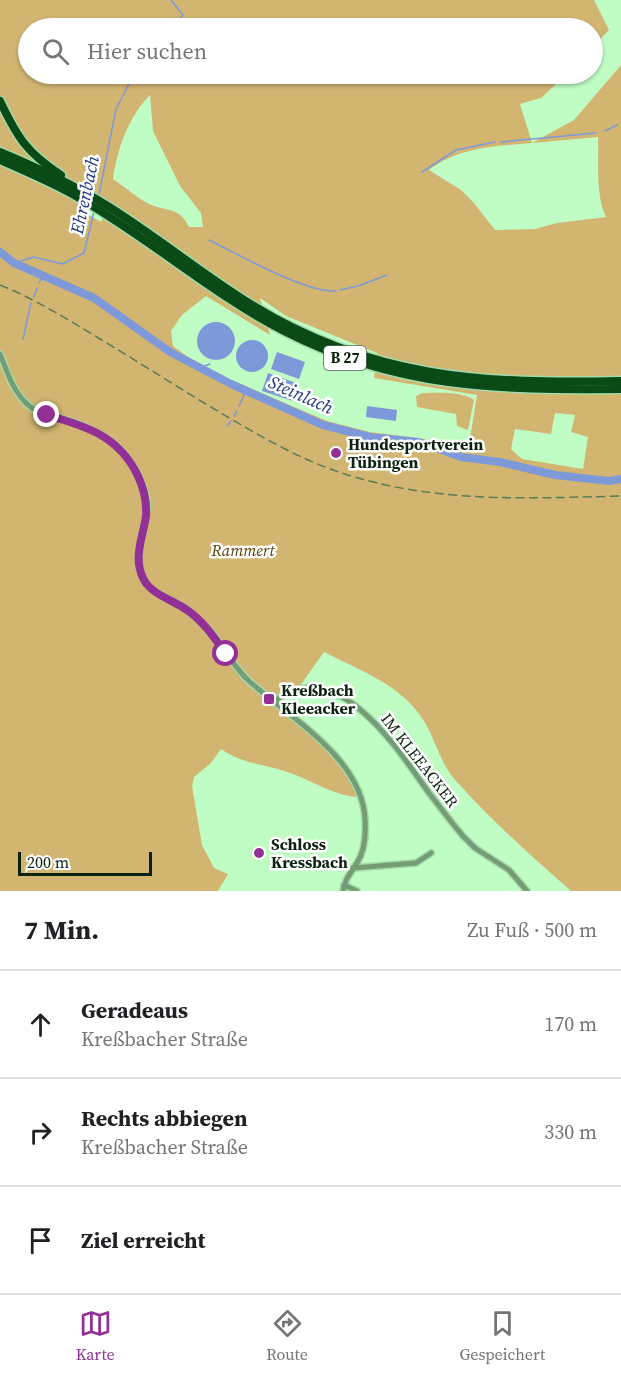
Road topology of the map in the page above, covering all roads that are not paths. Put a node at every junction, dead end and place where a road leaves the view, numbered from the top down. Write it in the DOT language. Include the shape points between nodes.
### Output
graph roads {
  1 [pos="0,101"];
  2 [pos="0,152"];
  3 [pos="0,160"];
  4 [pos="90,199"];
  5 [pos="107,211"];
  6 [pos="0,354"];
  7 [pos="621,381"];
  8 [pos="621,389"];
  9 [pos="275,701"];
  10 [pos="432,853"];
  11 [pos="354,868"];
  12 [pos="344,888"];
  13 [pos="357,891"];
  14 [pos="527,891"];
  1 -- 4 [label="highway" via="18,137 32,153"];
  2 -- 4 [label="highway, B 27" via="38,168"];
  3 -- 4 [label="highway, B 27"];
  4 -- 5 [label="highway, B 27"];
  5 -- 7 [label="highway, B 27" via="254,306 357,355 461,378"];
  5 -- 8 [label="highway, B 27" via="250,312 356,362 462,385"];
  6 -- 9 [label="street" via="17,393 29,406 91,429 127,456 147,502 138,563 148,587 187,610 208,629 247,680"];
  9 -- 11 [label="street" via="326,744 354,783 364,808 365,833"];
  9 -- 14 [label="street, IM KLEEACKER" via="306,688 328,692 355,704 378,725 463,836 475,849 509,870"];
  10 -- 11 [label="street" via="416,863"];
  11 -- 12 [label="street" via="344,881"];
  12 -- 13 [label="street"];
}
